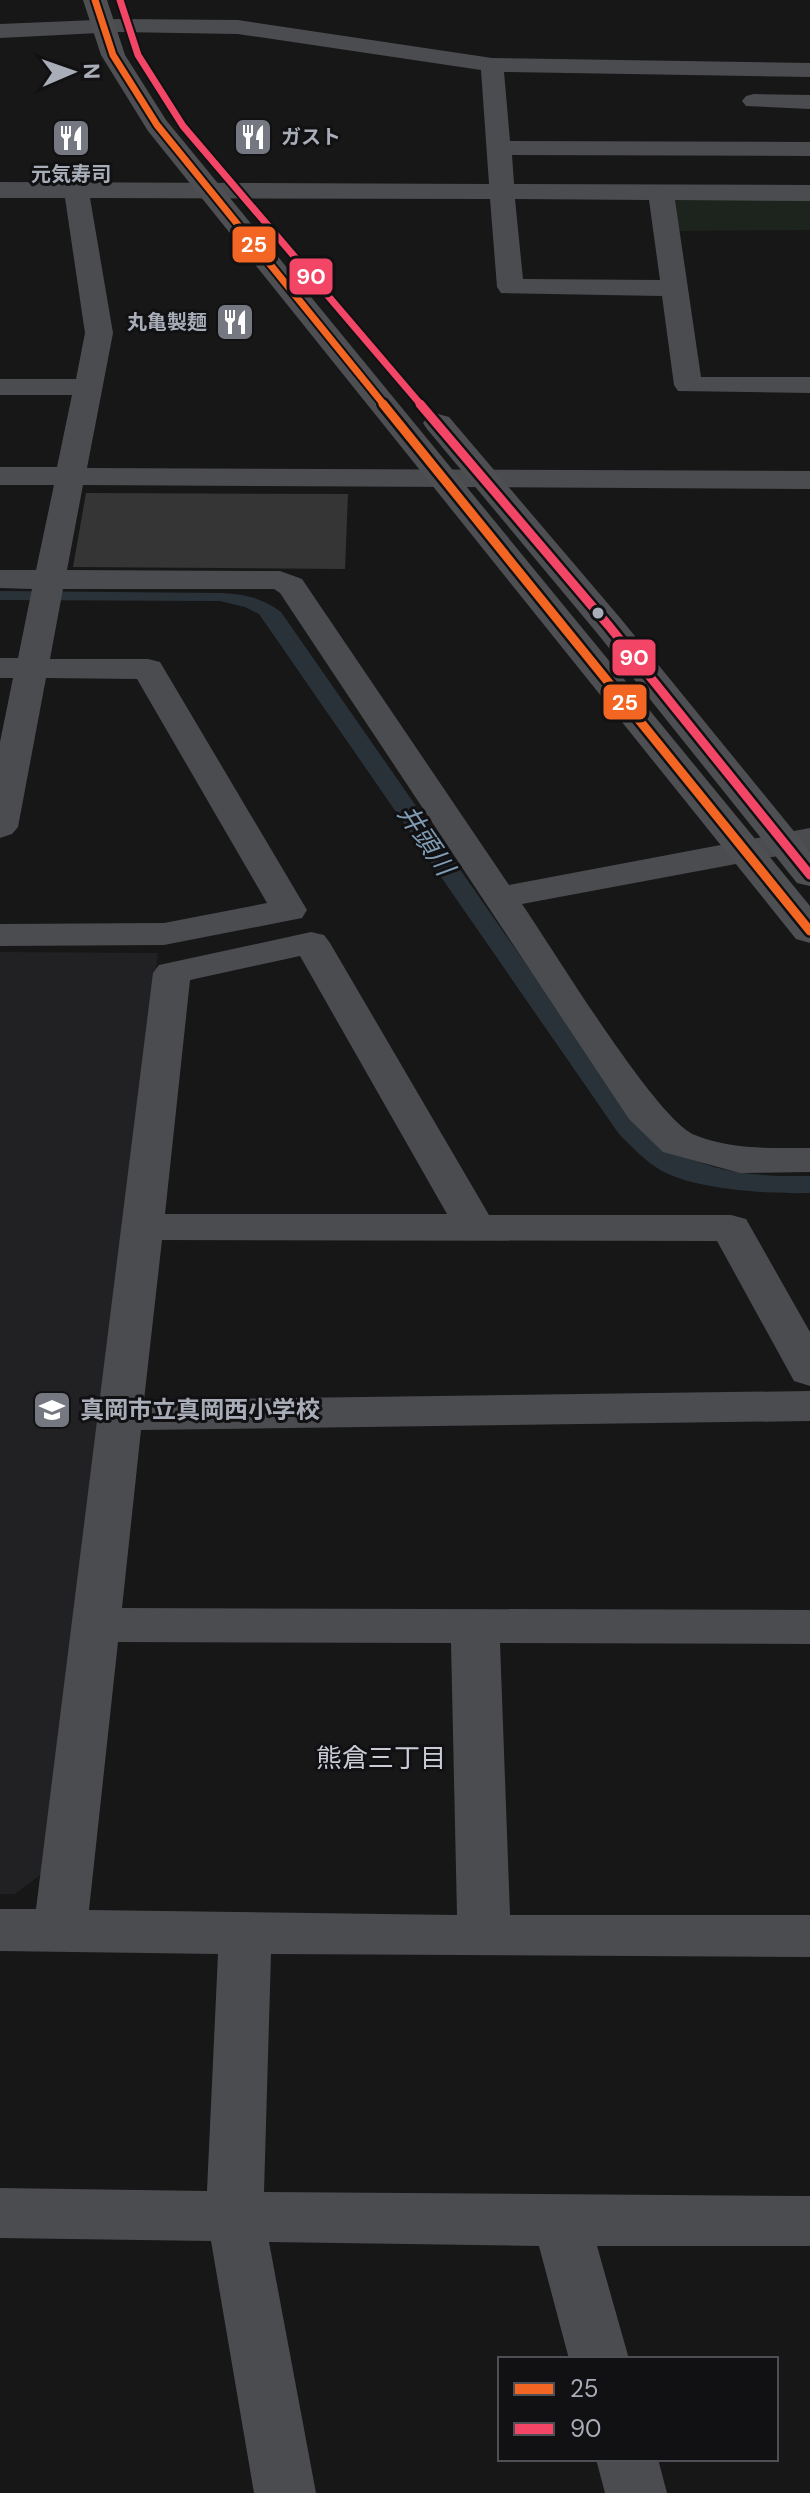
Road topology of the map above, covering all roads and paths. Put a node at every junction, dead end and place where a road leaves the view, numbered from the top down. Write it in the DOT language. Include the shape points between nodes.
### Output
graph roads {
  1 [pos="110,12"];
  2 [pos="0,31"];
  3 [pos="492,65"];
  4 [pos="810,70"];
  5 [pos="754,101"];
  6 [pos="810,102"];
  7 [pos="497,148"];
  8 [pos="810,149"];
  9 [pos="76,189"];
  10 [pos="0,190"];
  11 [pos="227,191"];
  12 [pos="500,192"];
  13 [pos="661,193"];
  14 [pos="810,193"];
  15 [pos="675,288"];
  16 [pos="810,385"];
  17 [pos="0,387"];
  18 [pos="89,387"];
  19 [pos="0,476"];
  20 [pos="72,476"];
  21 [pos="444,477"];
  22 [pos="485,477"];
  23 [pos="810,480"];
  24 [pos="0,579"];
  25 [pos="51,579"];
  26 [pos="16,668"];
  27 [pos="0,827"];
  28 [pos="798,841"];
  29 [pos="746,850"];
  30 [pos="810,875"];
  31 [pos="501,897"];
  32 [pos="810,931"];
  33 [pos="0,935"];
  34 [pos="810,1160"];
  35 [pos="141,1227"];
  36 [pos="476,1228"];
  37 [pos="810,1371"];
  38 [pos="810,1406"];
  39 [pos="120,1415"];
  40 [pos="96,1625"];
  41 [pos="475,1626"];
  42 [pos="810,1627"];
  43 [pos="0,1930"];
  44 [pos="60,1931"];
  45 [pos="245,1933"];
  46 [pos="484,1936"];
  47 [pos="810,1936"];
  48 [pos="0,2213"];
  49 [pos="235,2214"];
  50 [pos="561,2221"];
  51 [pos="810,2221"];
  52 [pos="598,2357"];
  53 [pos="628,2461"];
  54 [pos="285,2493"];
  55 [pos="636,2493"];
  1 -- 2 [label="street"];
  1 -- 3 [label="street"];
  1 -- 11 [label="main road" via="113,60 130,89"];
  3 -- 4 [label="street"];
  3 -- 7 [label="street"];
  5 -- 6 [label="street"];
  7 -- 8 [label="street"];
  7 -- 12 [label="street"];
  9 -- 10 [label="street"];
  9 -- 11 [label="street"];
  9 -- 18 [label="street" via="99,333"];
  11 -- 12 [label="street"];
  11 -- 21 [label="main road"];
  11 -- 22 [label="main road"];
  12 -- 13 [label="street"];
  12 -- 15 [label="street" via="510,287"];
  13 -- 14 [label="street"];
  13 -- 15 [label="street"];
  15 -- 16 [label="street" via="688,385"];
  17 -- 18 [label="street"];
  18 -- 20 [label="street"];
  19 -- 20 [label="street"];
  20 -- 21 [label="street"];
  20 -- 25 [label="street"];
  21 -- 22 [label="street"];
  21 -- 29 [label="main road"];
  22 -- 23 [label="street"];
  22 -- 28 [label="main road"];
  24 -- 25 [label="street"];
  25 -- 26 [label="street"];
  25 -- 31 [label="street" via="280,580 291,586"];
  26 -- 27 [label="street"];
  26 -- 33 [label="street" via="148,669 289,910 164,934"];
  28 -- 29 [label="street"];
  28 -- 30 [label="main road"];
  29 -- 31 [label="street"];
  29 -- 32 [label="main road"];
  31 -- 34 [label="street" via="643,1111 677,1143 740,1161"];
  35 -- 36 [label="street"];
  35 -- 36 [label="street" via="172,973 311,943"];
  35 -- 39 [label="street"];
  36 -- 37 [label="street" via="731,1228"];
  38 -- 39 [label="street"];
  39 -- 40 [label="street"];
  40 -- 41 [label="street"];
  40 -- 44 [label="street"];
  41 -- 42 [label="street"];
  41 -- 46 [label="street"];
  43 -- 44 [label="street"];
  44 -- 45 [label="street"];
  45 -- 46 [label="street"];
  45 -- 49 [label="street"];
  46 -- 47 [label="street"];
  48 -- 49 [label="street"];
  49 -- 50 [label="street"];
  49 -- 54 [label="street"];
  50 -- 51 [label="street"];
  50 -- 52 [label="street"];
  53 -- 55 [label="street"];
}
